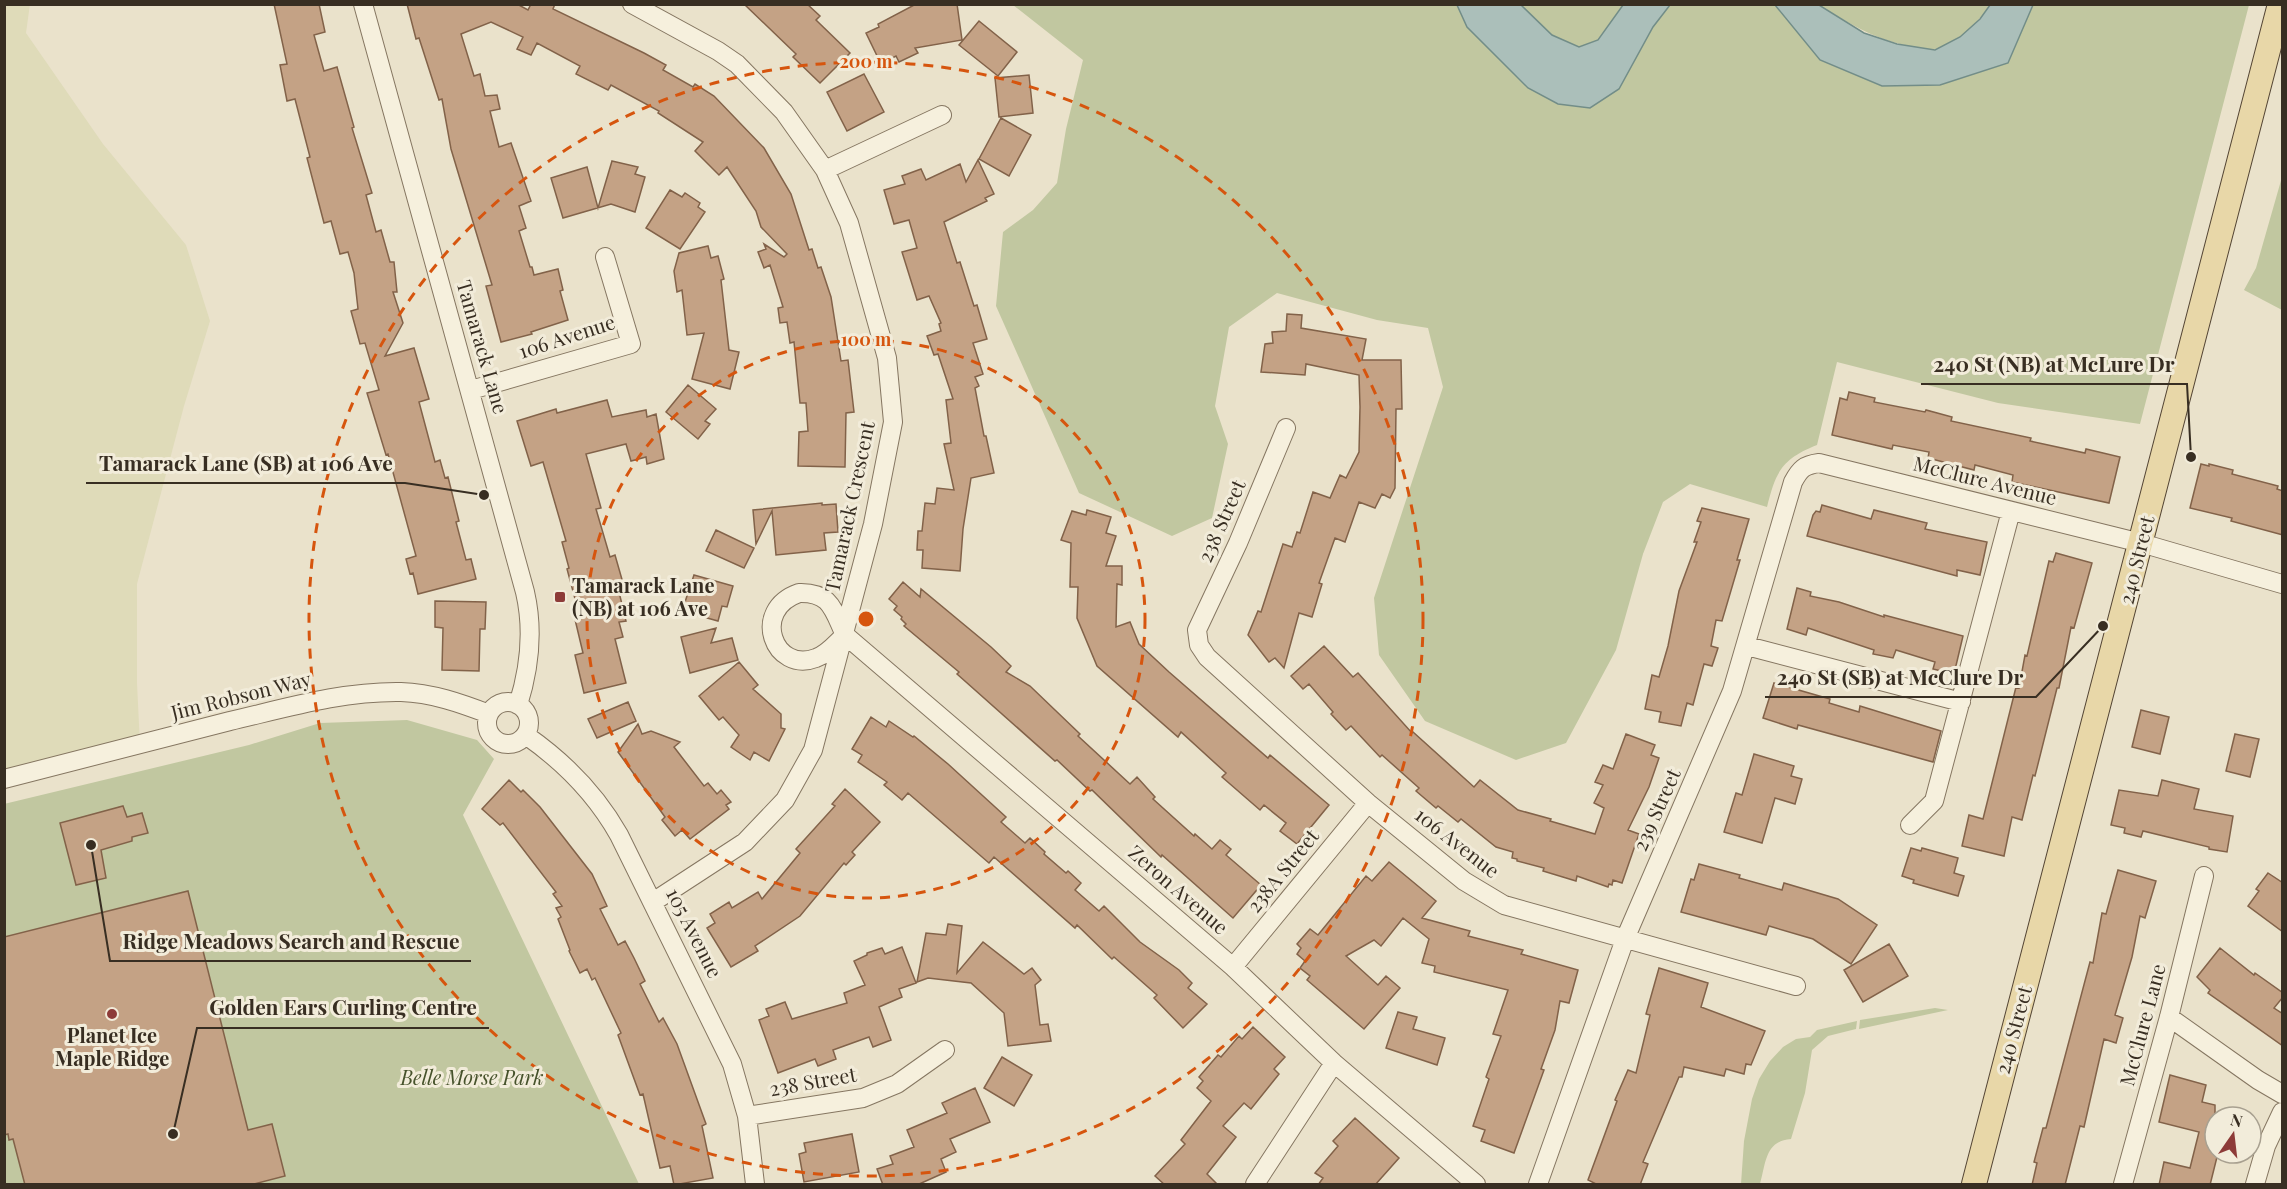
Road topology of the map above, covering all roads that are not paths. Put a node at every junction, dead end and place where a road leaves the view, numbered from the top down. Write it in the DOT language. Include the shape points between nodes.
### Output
graph roads {
  1 [pos="363,4"];
  2 [pos="632,4"];
  3 [pos="2280,4"];
  4 [pos="942,115"];
  5 [pos="825,170"];
  6 [pos="605,257"];
  7 [pos="471,390"];
  8 [pos="1286,428"];
  9 [pos="1819,463"];
  10 [pos="2011,511"];
  11 [pos="2141,543"];
  12 [pos="2283,584"];
  13 [pos="1197,630"];
  14 [pos="845,635"];
  15 [pos="1747,646"];
  16 [pos="1961,702"];
  17 [pos="518,705"];
  18 [pos="489,714"];
  19 [pos="527,736"];
  20 [pos="4,779"];
  21 [pos="1368,803"];
  22 [pos="1910,825"];
  23 [pos="2204,876"];
  24 [pos="653,902"];
  25 [pos="1625,939"];
  26 [pos="1233,967"];
  27 [pos="1796,986"];
  28 [pos="2169,1017"];
  29 [pos="945,1050"];
  30 [pos="1334,1063"];
  31 [pos="2283,1094"];
  32 [pos="2283,1112"];
  33 [pos="747,1116"];
  34 [pos="754,1185"];
  35 [pos="1255,1185"];
  36 [pos="1476,1185"];
  37 [pos="1538,1185"];
  38 [pos="1974,1185"];
  39 [pos="2124,1185"];
  40 [pos="2255,1185"];
  1 -- 7 [label="street, Tamarack Lane"];
  2 -- 5 [label="street, Tamarack Crescent" via="737,64 784,112"];
  3 -- 11 [label="main road, 240 Street"];
  4 -- 5 [label="street"];
  5 -- 14 [label="street, Tamarack Crescent" via="849,224 887,358 893,422"];
  6 -- 7 [label="street, 106 Avenue" via="631,344"];
  7 -- 17 [label="street, Tamarack Lane" via="527,601 529,669"];
  8 -- 13 [label="street, 238 Street"];
  9 -- 10 [label="street, McClure Avenue"];
  9 -- 15 [label="street, 239 Street" via="1806,464 1793,482"];
  10 -- 11 [label="street, McClure Avenue"];
  10 -- 16 [label="street"];
  11 -- 12 [label="street, McClure Avenue"];
  11 -- 38 [label="main road, 240 Street"];
  13 -- 21 [label="street, 106 Avenue" via="1199,645 1207,657"];
  14 -- 24 [label="street, Tamarack Crescent" via="813,750 785,800 745,842"];
  14 -- 26 [label="street, Zeron Avenue"];
  15 -- 16 [label="street"];
  15 -- 25 [label="street, 239 Street" via="1715,735"];
  16 -- 22 [label="street" via="1934,801"];
  17 -- 18 [label="street" via="496,706"];
  17 -- 19 [label="street" via="529,719"];
  18 -- 19 [label="street" via="489,731 502,742 511,744"];
  18 -- 20 [label="street, Jim Robson Way" via="433,696 402,692 356,694 293,706"];
  19 -- 24 [label="street, 105 Avenue" via="564,766 595,800 620,835"];
  21 -- 25 [label="street, 106 Avenue" via="1464,881 1504,905"];
  21 -- 26 [label="street, 238A Street"];
  23 -- 28 [label="street, McClure Lane"];
  24 -- 33 [label="street, 105 Avenue" via="726,1048"];
  25 -- 27 [label="street, 106 Avenue"];
  25 -- 37 [label="street, 239 Street"];
  26 -- 30 [label="street, Zeron Avenue"];
  28 -- 31 [label="street"];
  28 -- 39 [label="street, McClure Lane"];
  29 -- 33 [label="street, 238 Street" via="897,1084 863,1098"];
  30 -- 35 [label="street"];
  30 -- 36 [label="street, Zeron Avenue"];
  32 -- 40 [label="street" via="2266,1146"];
  33 -- 34 [label="street, 105 Avenue"];
}
